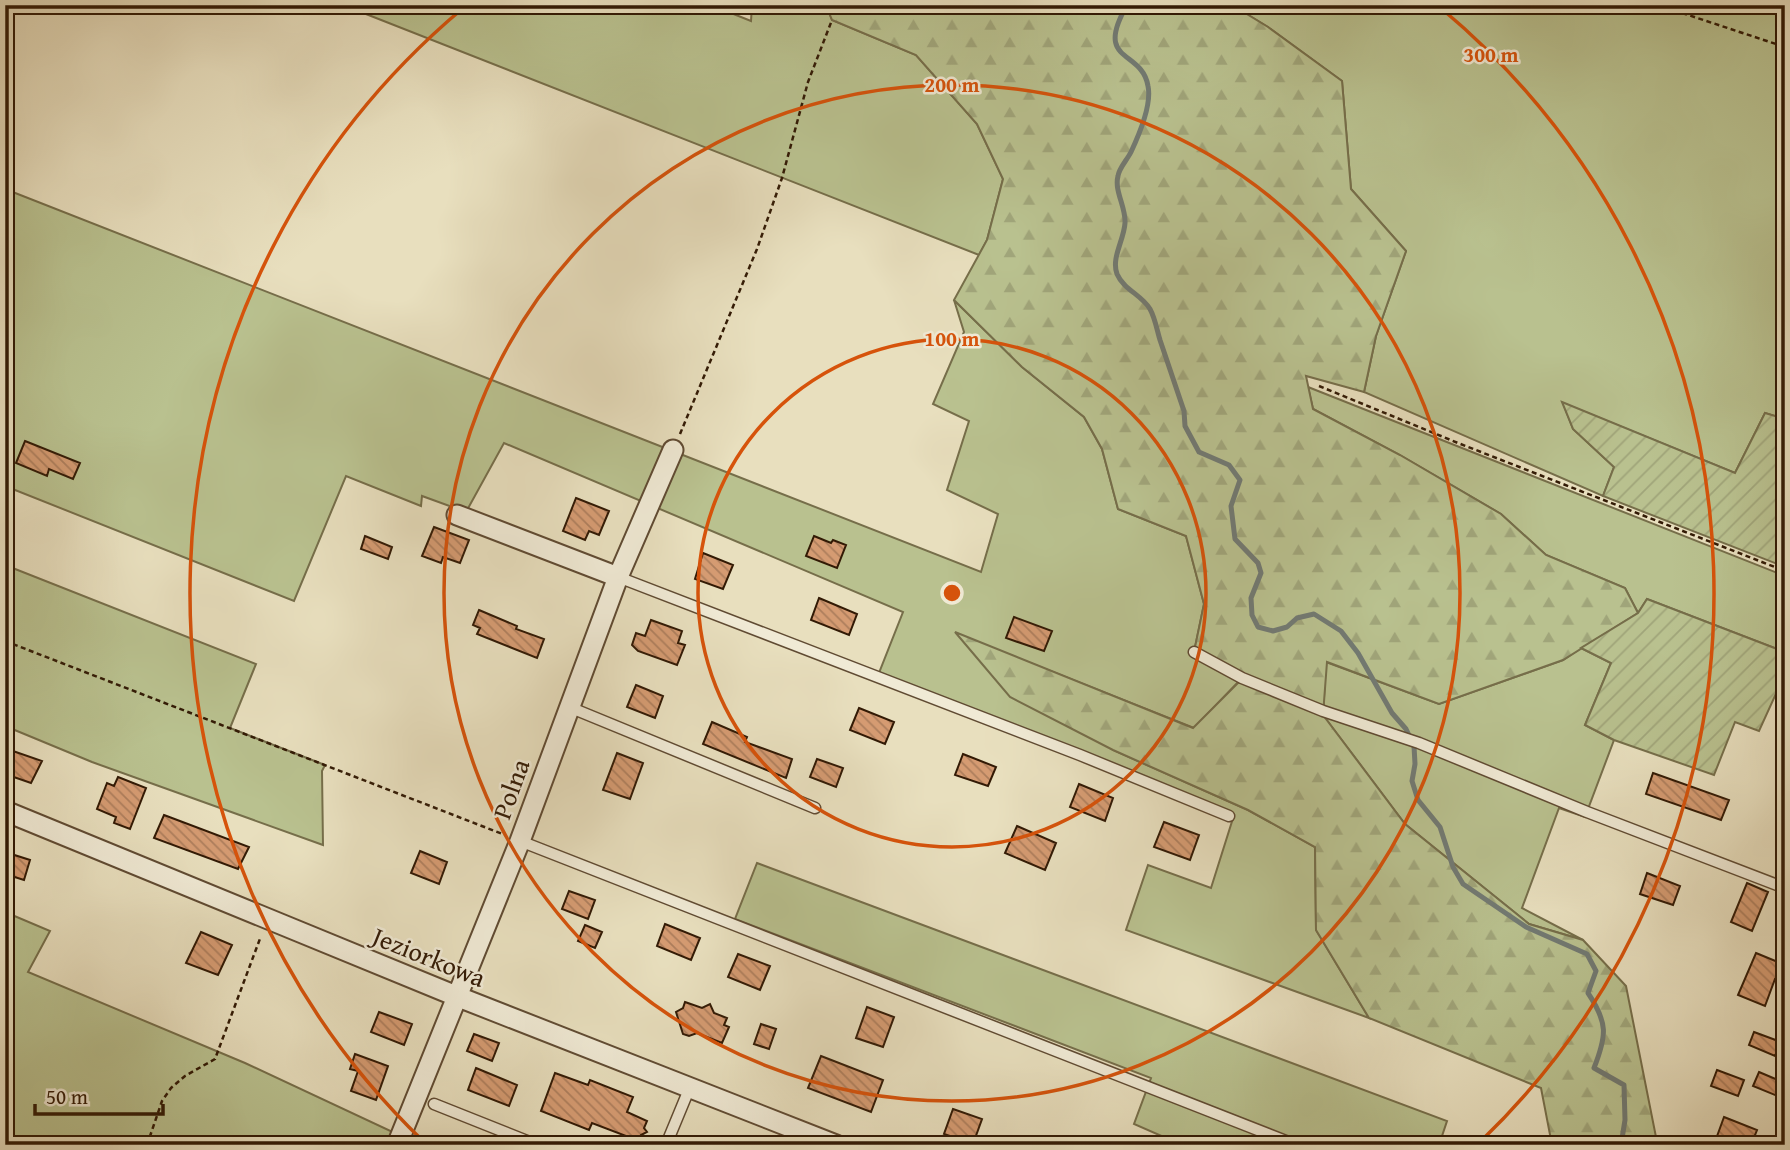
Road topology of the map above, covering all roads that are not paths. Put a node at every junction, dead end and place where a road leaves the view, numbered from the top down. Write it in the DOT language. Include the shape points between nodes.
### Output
graph roads {
  1 [pos="673,450"];
  2 [pos="457,514"];
  3 [pos="618,577"];
  4 [pos="1194,652"];
  5 [pos="569,708"];
  6 [pos="815,808"];
  7 [pos="5,811"];
  8 [pos="1229,816"];
  9 [pos="520,841"];
  10 [pos="1785,888"];
  11 [pos="456,996"];
  12 [pos="690,1087"];
  13 [pos="434,1104"];
  14 [pos="397,1145"];
  15 [pos="537,1145"];
  16 [pos="666,1145"];
  17 [pos="836,1145"];
  18 [pos="1296,1145"];
  1 -- 3 [label="street, Polna"];
  2 -- 3 [label="street"];
  3 -- 5 [label="street, Polna"];
  3 -- 8 [label="lane"];
  4 -- 10 [label="lane" via="1242,678 1323,711 1419,743"];
  5 -- 6 [label="lane"];
  5 -- 9 [label="street, Polna"];
  7 -- 11 [label="street, Jeziorkowa"];
  9 -- 11 [label="street, Polna"];
  9 -- 18 [label="lane"];
  11 -- 12 [label="street, Jeziorkowa"];
  11 -- 14 [label="street, Polna"];
  12 -- 16 [label="lane"];
  12 -- 17 [label="street, Jeziorkowa"];
  13 -- 15 [label="lane"];
}
